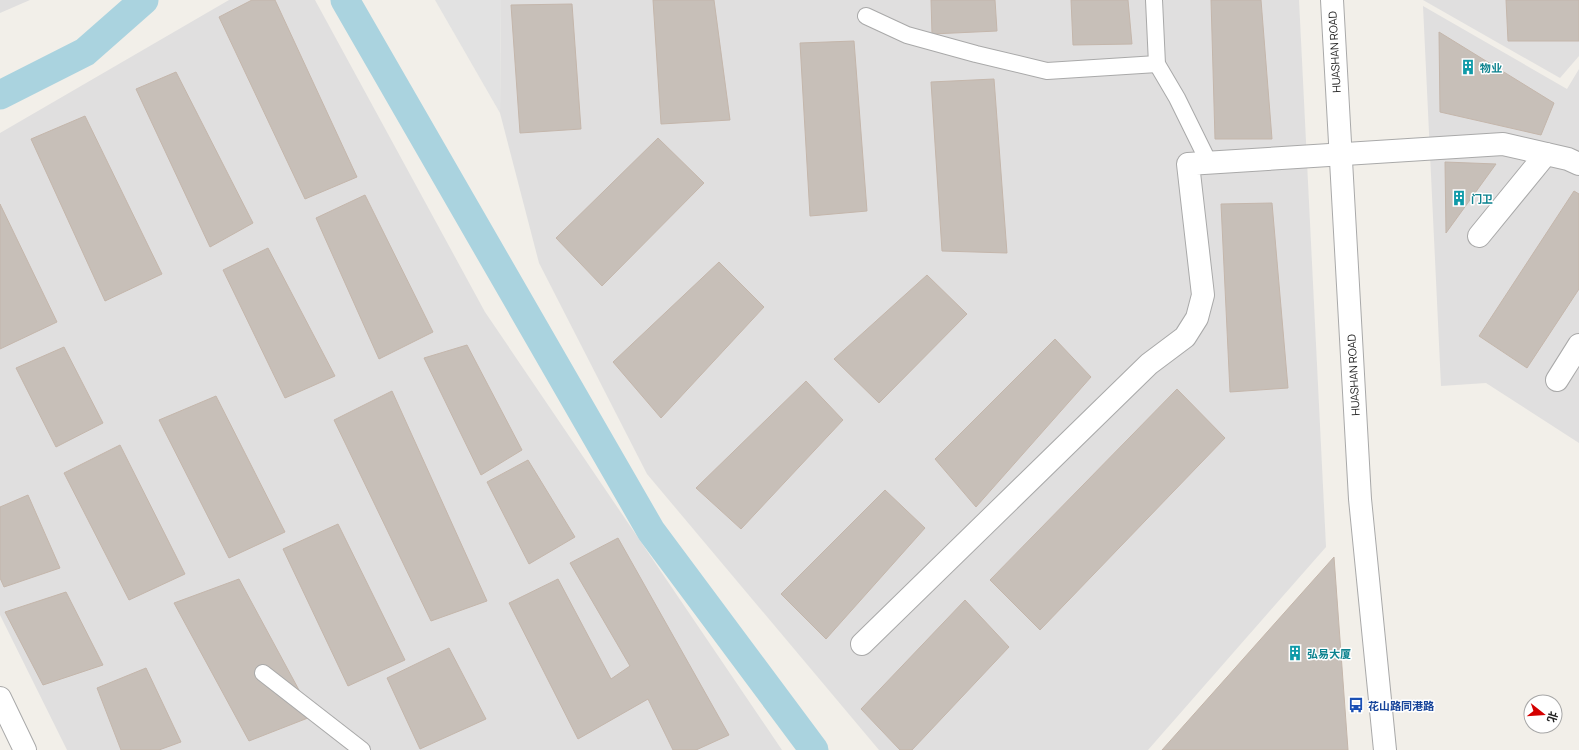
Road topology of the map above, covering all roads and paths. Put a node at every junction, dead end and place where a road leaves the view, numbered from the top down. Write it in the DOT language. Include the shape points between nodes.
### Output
graph roads {
  1 [pos="1154,0"];
  2 [pos="1332,0"];
  3 [pos="866,16"];
  4 [pos="1157,64"];
  5 [pos="1340,154"];
  6 [pos="1546,154"];
  7 [pos="1209,163"];
  8 [pos="1579,164"];
  9 [pos="1479,236"];
  10 [pos="1579,344"];
  11 [pos="1557,380"];
  12 [pos="862,644"];
  13 [pos="263,673"];
  14 [pos="0,698"];
  15 [pos="25,750"];
  16 [pos="362,750"];
  17 [pos="1385,750"];
  1 -- 4 [label="lane"];
  2 -- 5 [label="street, HUASHAN ROAD"];
  3 -- 4 [label="lane" via="907,35 1047,71"];
  4 -- 7 [label="lane"];
  5 -- 6 [label="street" via="1502,144"];
  5 -- 7 [label="street"];
  5 -- 17 [label="street, HUASHAN ROAD" via="1360,499"];
  6 -- 8 [label="street" via="1568,158"];
  6 -- 9 [label="street"];
  7 -- 12 [label="street" via="1188,164 1203,294 1197,318 1185,337 1149,364"];
  10 -- 11 [label="street"];
  13 -- 16 [label="lane"];
  14 -- 15 [label="street"];
}
